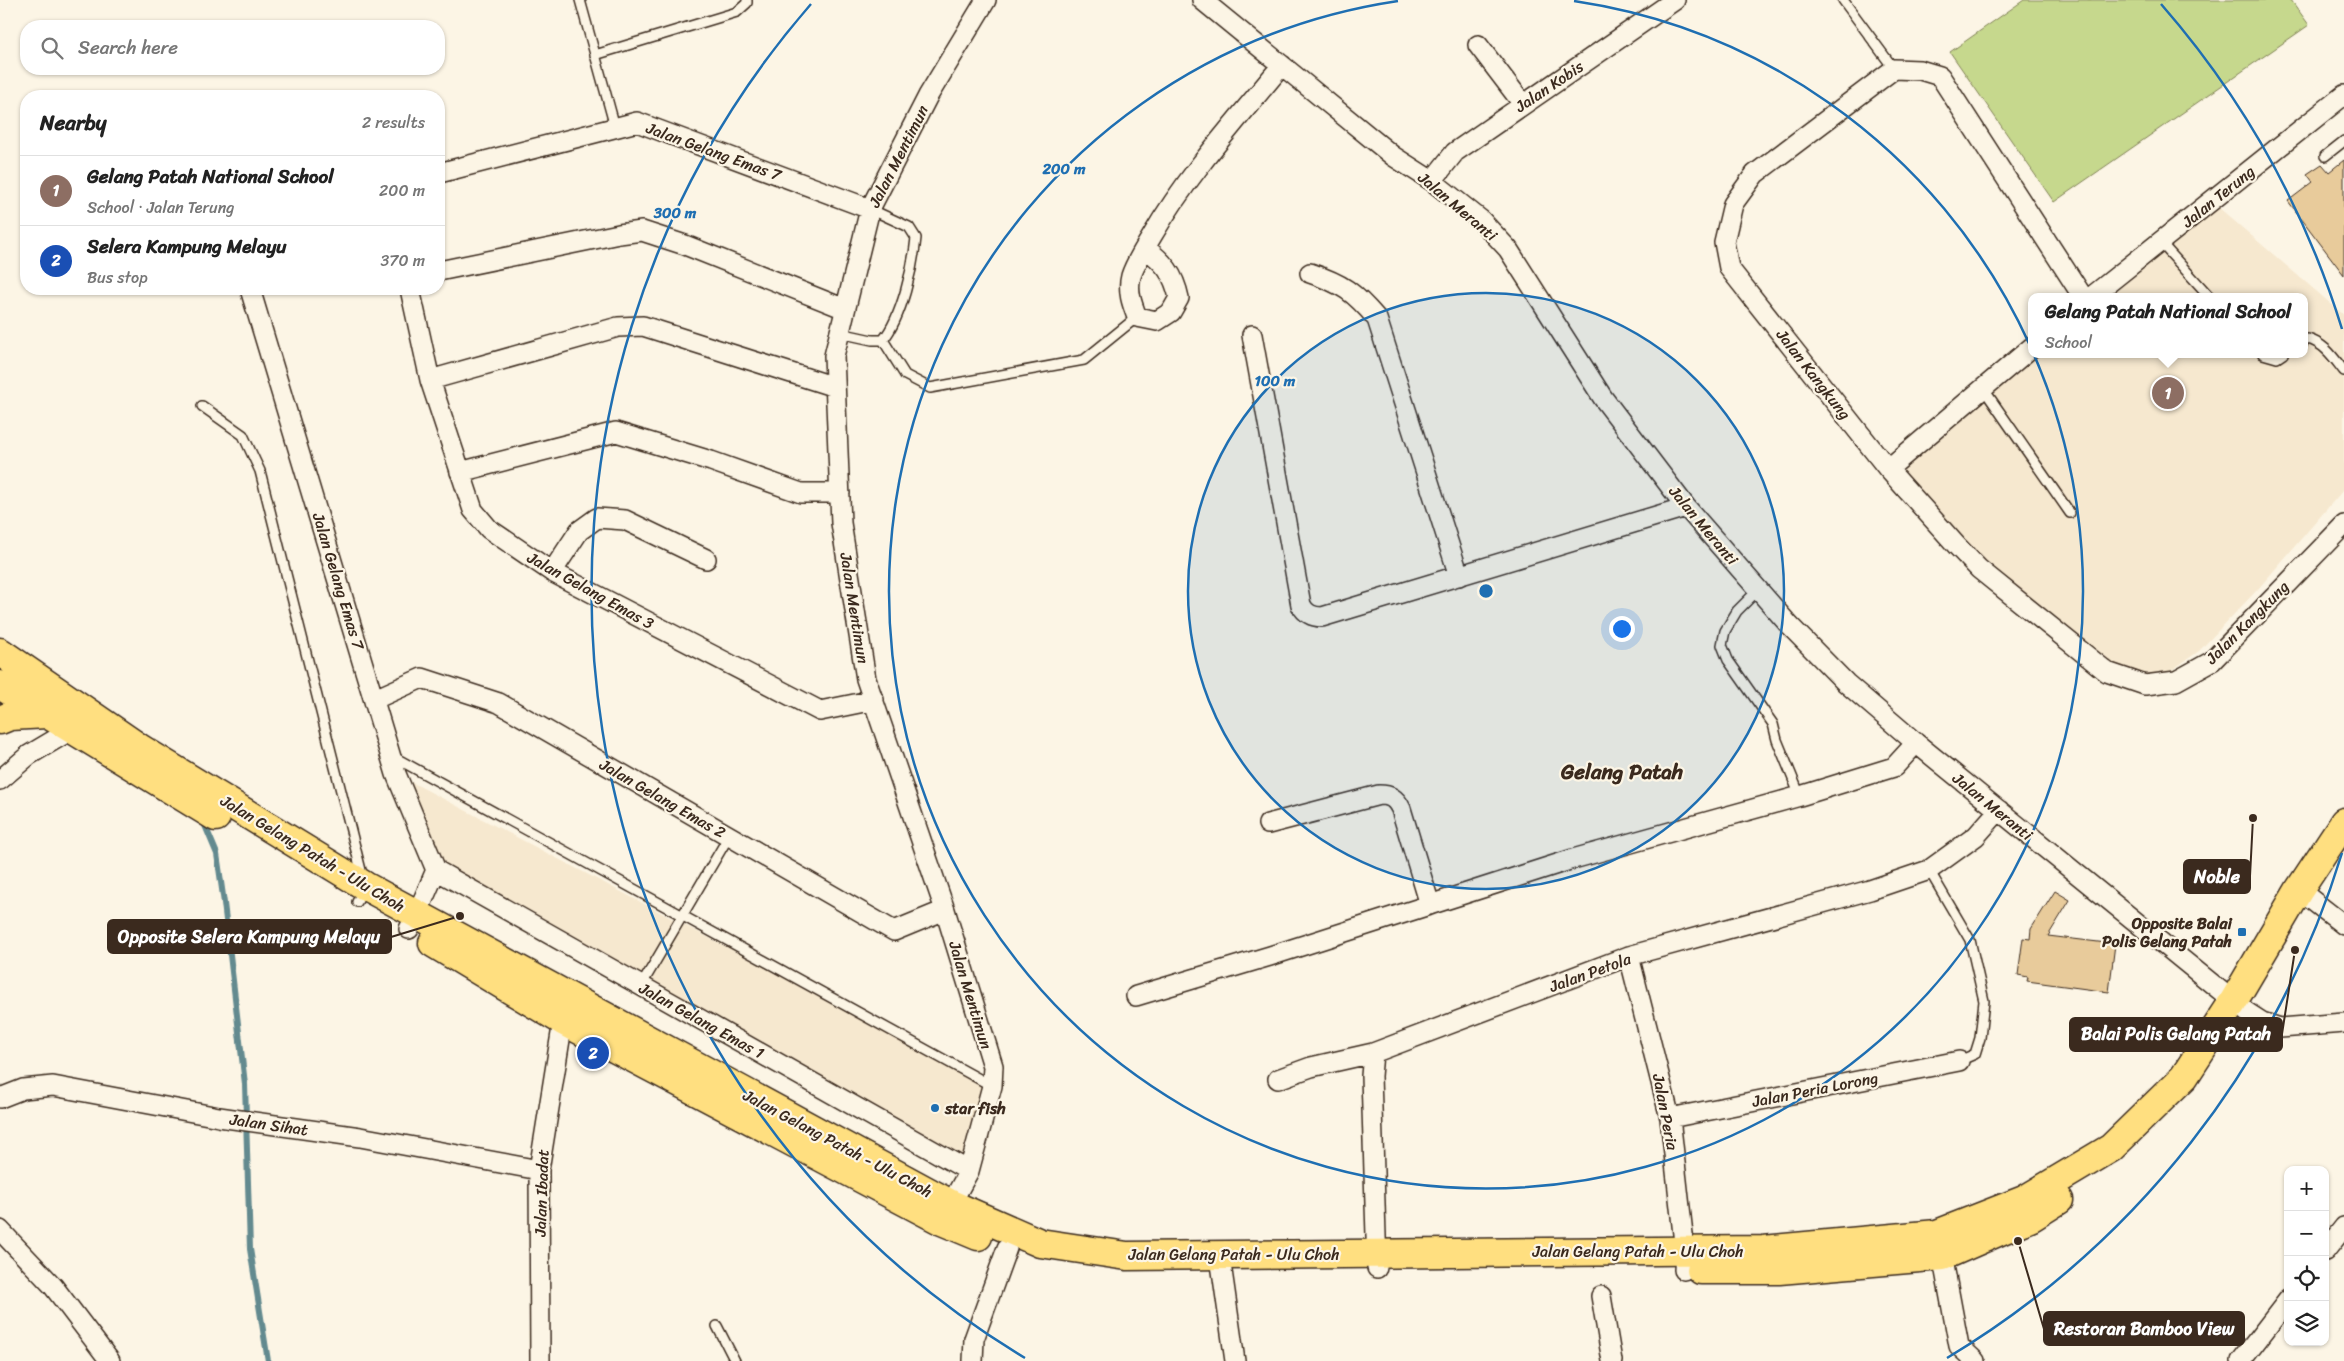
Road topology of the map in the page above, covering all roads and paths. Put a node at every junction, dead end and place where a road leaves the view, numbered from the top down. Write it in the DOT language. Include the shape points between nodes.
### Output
graph roads {
  1 [pos="580,0"];
  2 [pos="747,0"];
  3 [pos="986,0"];
  4 [pos="1202,0"];
  5 [pos="1675,0"];
  6 [pos="1844,0"];
  7 [pos="1478,45"];
  8 [pos="595,55"];
  9 [pos="1282,65"];
  10 [pos="1894,69"];
  11 [pos="2344,95"];
  12 [pos="1522,104"];
  13 [pos="615,127"];
  14 [pos="2344,141"];
  15 [pos="2324,156"];
  16 [pos="445,171"];
  17 [pos="1432,181"];
  18 [pos="870,209"];
  19 [pos="2160,242"];
  20 [pos="1145,248"];
  21 [pos="445,270"];
  22 [pos="1310,273"];
  23 [pos="2080,293"];
  24 [pos="2096,293"];
  25 [pos="2206,293"];
  26 [pos="252,295"];
  27 [pos="411,295"];
  28 [pos="845,309"];
  29 [pos="1137,317"];
  30 [pos="840,333"];
  31 [pos="1252,335"];
  32 [pos="2308,339"];
  33 [pos="883,340"];
  34 [pos="2028,350"];
  35 [pos="2344,371"];
  36 [pos="430,380"];
  37 [pos="835,387"];
  38 [pos="1983,388"];
  39 [pos="202,406"];
  40 [pos="1888,469"];
  41 [pos="460,472"];
  42 [pos="840,493"];
  43 [pos="1686,506"];
  44 [pos="2070,513"];
  45 [pos="2344,525"];
  46 [pos="706,559"];
  47 [pos="552,572"];
  48 [pos="1459,576"];
  49 [pos="1759,589"];
  50 [pos="0,652"];
  51 [pos="0,685"];
  52 [pos="376,699"];
  53 [pos="874,700"];
  54 [pos="47,714"];
  55 [pos="0,720"];
  56 [pos="71,730"];
  57 [pos="1916,743"];
  58 [pos="392,756"];
  59 [pos="0,780"];
  60 [pos="1800,796"];
  61 [pos="1999,810"];
  62 [pos="2344,822"];
  63 [pos="1268,824"];
  64 [pos="729,836"];
  65 [pos="2344,849"];
  66 [pos="436,870"];
  67 [pos="1929,870"];
  68 [pos="361,894"];
  69 [pos="2304,894"];
  70 [pos="1430,904"];
  71 [pos="946,910"];
  72 [pos="682,916"];
  73 [pos="413,922"];
  74 [pos="2344,925"];
  75 [pos="1629,956"];
  76 [pos="642,986"];
  77 [pos="1136,996"];
  78 [pos="2241,1008"];
  79 [pos="568,1011"];
  80 [pos="2344,1023"];
  81 [pos="1373,1053"];
  82 [pos="1959,1061"];
  83 [pos="1278,1079"];
  84 [pos="992,1086"];
  85 [pos="0,1098"];
  86 [pos="1670,1118"];
  87 [pos="539,1170"];
  88 [pos="969,1170"];
  89 [pos="947,1212"];
  90 [pos="2344,1227"];
  91 [pos="0,1230"];
  92 [pos="1940,1245"];
  93 [pos="2329,1246"];
  94 [pos="1006,1248"];
  95 [pos="1377,1260"];
  96 [pos="1685,1261"];
  97 [pos="1221,1264"];
  98 [pos="1601,1296"];
  99 [pos="2287,1301"];
  100 [pos="717,1326"];
  101 [pos="110,1361"];
  102 [pos="540,1361"];
  103 [pos="735,1361"];
  104 [pos="973,1361"];
  105 [pos="1235,1361"];
  106 [pos="1612,1361"];
  107 [pos="1975,1361"];
  108 [pos="2241,1361"];
  1 -- 8 [label="lane"];
  2 -- 8 [label="lane" via="747,4 737,12"];
  3 -- 18 [label="street, Jalan Mentimun" via="928,96"];
  4 -- 9 [label="street, Jalan Meranti"];
  5 -- 12 [label="street, Jalan Kobis"];
  6 -- 10 [label="lane"];
  7 -- 12 [label="street"];
  8 -- 13 [label="lane"];
  9 -- 17 [label="street, Jalan Meranti" via="1393,156"];
  9 -- 20 [label="street" via="1167,210"];
  10 -- 23 [label="street" via="1920,70 1940,76"];
  10 -- 40 [label="street, Jalan Kangkung" via="1755,174 1733,204 1724,242 1730,268"];
  11 -- 19 [label="street, Jalan Terung"];
  12 -- 17 [label="street, Jalan Kobis" via="1455,152"];
  13 -- 16 [label="street, Jalan Gelang Emas 7"];
  13 -- 18 [label="street, Jalan Gelang Emas 7" via="637,122"];
  14 -- 15 [label="lane"];
  17 -- 43 [label="street, Jalan Meranti" via="1481,220 1508,248 1603,398"];
  18 -- 28 [label="street, Jalan Mentimun"];
  18 -- 33 [label="lane" via="909,227 916,238 914,256 893,328"];
  19 -- 24 [label="street, Jalan Terung"];
  19 -- 25 [label="lane"];
  20 -- 29 [label="street" via="1131,277 1130,297"];
  20 -- 29 [label="street" via="1161,260 1175,280 1179,298 1171,312 1157,321"];
  21 -- 28 [label="street" via="642,231"];
  22 -- 48 [label="street" via="1337,282 1359,298 1377,319"];
  26 -- 52 [label="street, Jalan Gelang Emas 7"];
  27 -- 36 [label="street, Jalan Gelang Emas 3"];
  28 -- 30 [label="street, Jalan Mentimun"];
  29 -- 33 [label="lane" via="1084,360 930,388 905,375"];
  30 -- 33 [label="lane"];
  30 -- 37 [label="street, Jalan Mentimun" via="834,356"];
  31 -- 48 [label="street" via="1304,611 1322,617"];
  32 -- 35 [label="lane" via="2319,342"];
  34 -- 38 [label="street"];
  36 -- 37 [label="street" via="618,327 643,326"];
  36 -- 41 [label="street, Jalan Gelang Emas 3"];
  37 -- 42 [label="street, Jalan Mentimun"];
  38 -- 40 [label="street"];
  38 -- 44 [label="lane"];
  39 -- 68 [label="lane" via="243,435 260,471"];
  40 -- 45 [label="street, Jalan Kangkung" via="1979,569 2107,672 2145,685 2176,681 2212,661"];
  41 -- 42 [label="street" via="616,432 712,461 801,493"];
  41 -- 47 [label="street, Jalan Gelang Emas 3" via="474,510 489,529"];
  42 -- 53 [label="street, Jalan Mentimun" via="841,523 866,679"];
  43 -- 48 [label="street"];
  43 -- 49 [label="street, Jalan Meranti"];
  46 -- 47 [label="street" via="625,520 597,518 579,532"];
  47 -- 53 [label="street, Jalan Gelang Emas 3" via="820,711"];
  49 -- 57 [label="street, Jalan Meranti" via="1846,683"];
  49 -- 60 [label="lane" via="1737,611 1725,632 1722,645 1728,660 1773,724"];
  50 -- 68 [label="main road, Jalan Gelang Patah - Ulu Choh"];
  51 -- 54 [label="main road, Jalan Gelang Patah - Ulu Choh"];
  52 -- 58 [label="street, Jalan Gelang Emas 7"];
  52 -- 64 [label="street, Jalan Gelang Emas 2" via="422,678 499,703"];
  53 -- 71 [label="street, Jalan Mentimun"];
  54 -- 55 [label="main road" via="10,716"];
  54 -- 56 [label="main road, Jalan Gelang Patah - Ulu Choh"];
  56 -- 59 [label="street" via="29,755"];
  56 -- 68 [label="main road, Jalan Gelang Patah - Ulu Choh"];
  57 -- 60 [label="street" via="1894,768"];
  57 -- 61 [label="street, Jalan Meranti"];
  58 -- 66 [label="street, Jalan Gelang Emas 7" via="396,774"];
  58 -- 72 [label="lane"];
  60 -- 70 [label="street" via="1573,859"];
  61 -- 67 [label="street, Jalan Petola" via="1976,836"];
  61 -- 78 [label="street, Jalan Meranti"];
  62 -- 69 [label="main road, Jalan Gelang Patah - Ulu Choh"];
  63 -- 70 [label="street" via="1378,795 1392,797 1402,809"];
  64 -- 71 [label="street, Jalan Gelang Emas 2" via="894,931"];
  64 -- 72 [label="lane"];
  65 -- 69 [label="main road, Jalan Gelang Patah - Ulu Choh"];
  66 -- 73 [label="street"];
  66 -- 76 [label="street, Jalan Gelang Emas 1"];
  67 -- 75 [label="street, Jalan Petola" via="1870,890"];
  67 -- 82 [label="lane" via="1970,940 1984,1001 1975,1054"];
  68 -- 73 [label="main road, Jalan Gelang Patah - Ulu Choh"];
  69 -- 74 [label="street"];
  69 -- 78 [label="main road, Jalan Gelang Patah - Ulu Choh"];
  70 -- 77 [label="street"];
  71 -- 84 [label="street, Jalan Mentimun" via="993,1066"];
  72 -- 76 [label="lane"];
  72 -- 84 [label="lane"];
  73 -- 79 [label="main road, Jalan Gelang Patah - Ulu Choh"];
  75 -- 81 [label="street, Jalan Petola"];
  75 -- 86 [label="street, Jalan Peria"];
  76 -- 88 [label="street, Jalan Gelang Emas 1"];
  78 -- 80 [label="street, Jalan Meranti" via="2262,1022 2280,1028"];
  78 -- 92 [label="main road, Jalan Gelang Patah - Ulu Choh" via="2194,1090 2123,1159 2032,1217"];
  79 -- 87 [label="street, Jalan Ibadat"];
  79 -- 89 [label="main road, Jalan Gelang Patah - Ulu Choh"];
  81 -- 83 [label="street, Jalan Petola" via="1311,1067"];
  81 -- 95 [label="street"];
  82 -- 86 [label="street, Jalan Peria Lorong"];
  84 -- 88 [label="street, Jalan Mentimun"];
  85 -- 87 [label="street, Jalan Sihat" via="23,1089 53,1086"];
  86 -- 96 [label="street, Jalan Peria"];
  87 -- 102 [label="street, Jalan Ibadat"];
  88 -- 89 [label="street, Jalan Mentimun"];
  89 -- 94 [label="main road, Jalan Gelang Patah - Ulu Choh"];
  89 -- 97 [label="main road, Jalan Gelang Patah - Ulu Choh" via="1040,1243 1128,1256"];
  90 -- 93 [label="street"];
  91 -- 101 [label="street" via="53,1286"];
  92 -- 96 [label="main road, Jalan Gelang Patah - Ulu Choh" via="1779,1270"];
  92 -- 107 [label="street" via="1959,1346"];
  94 -- 97 [label="main road, Jalan Gelang Patah - Ulu Choh" via="1034,1260 1125,1270"];
  94 -- 104 [label="street" via="974,1339"];
  95 -- 96 [label="main road, Jalan Gelang Patah - Ulu Choh"];
  95 -- 97 [label="main road, Jalan Gelang Patah - Ulu Choh"];
  97 -- 105 [label="street"];
  98 -- 106 [label="street"];
  99 -- 108 [label="street"];
  100 -- 103 [label="lane"];
}
